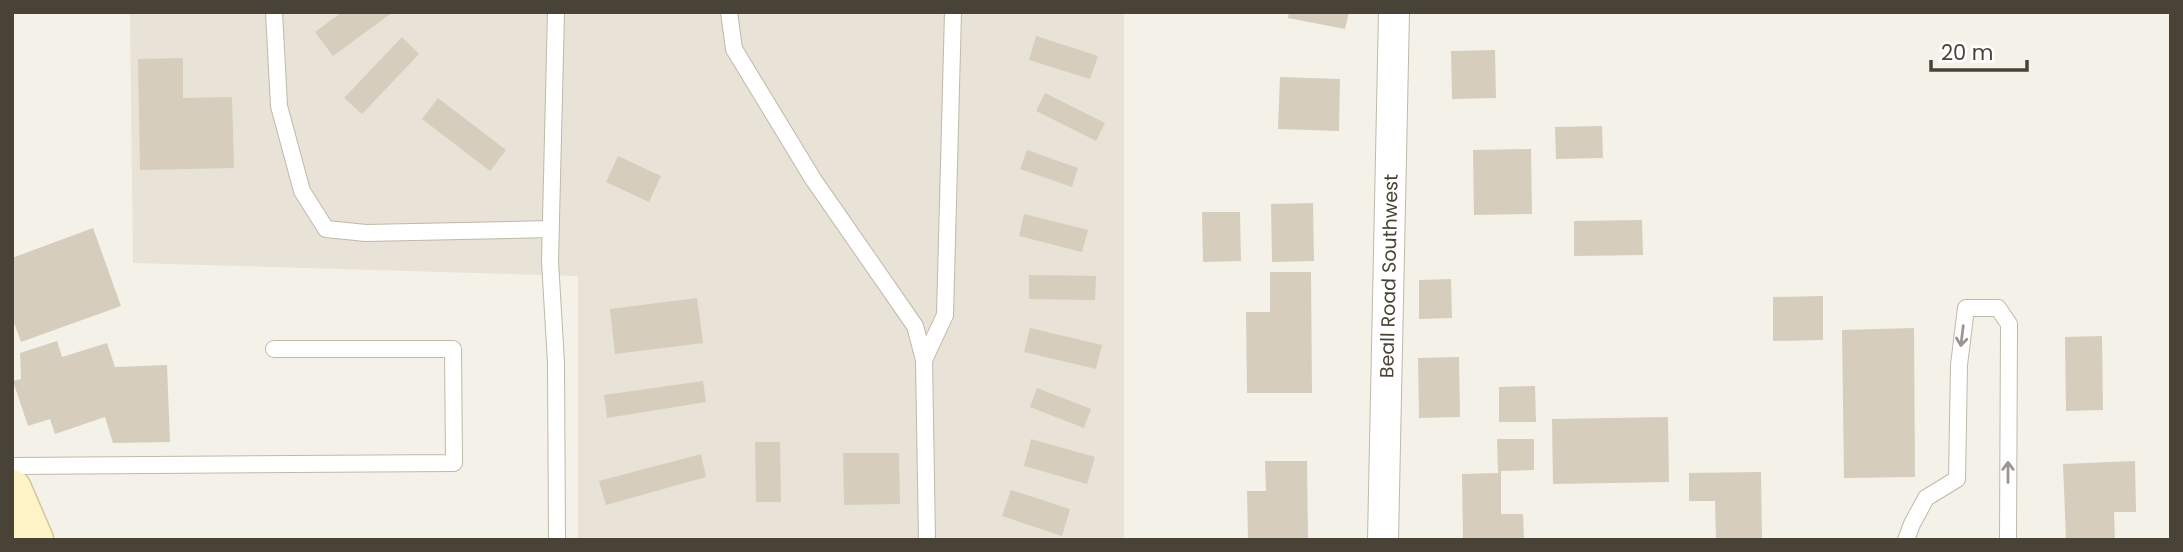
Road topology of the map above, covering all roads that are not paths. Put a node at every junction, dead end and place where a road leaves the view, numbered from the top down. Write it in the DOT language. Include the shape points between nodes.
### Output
graph roads {
  1 [pos="274,12"];
  2 [pos="556,12"];
  3 [pos="729,12"];
  4 [pos="953,12"];
  5 [pos="1394,12"];
  6 [pos="551,229"];
  7 [pos="274,349"];
  8 [pos="924,360"];
  9 [pos="12,466"];
  10 [pos="12,489"];
  11 [pos="34,540"];
  12 [pos="557,540"];
  13 [pos="927,540"];
  14 [pos="1383,540"];
  15 [pos="1906,540"];
  16 [pos="2008,540"];
  1 -- 6 [label="lane" via="279,106 302,191 326,229 366,233"];
  2 -- 6 [label="lane"];
  3 -- 8 [label="lane" via="734,49 813,179 915,326"];
  4 -- 8 [label="lane" via="945,314"];
  5 -- 14 [label="street, Beall Road Southwest"];
  6 -- 12 [label="lane"];
  7 -- 9 [label="lane" via="453,349 454,463"];
  8 -- 13 [label="lane"];
  10 -- 11 [label="street"];
  16 -- 15 [label="lane, one-way" via="2009,324 1998,308 1966,308 1959,365 1957,479 1926,498"];
}
